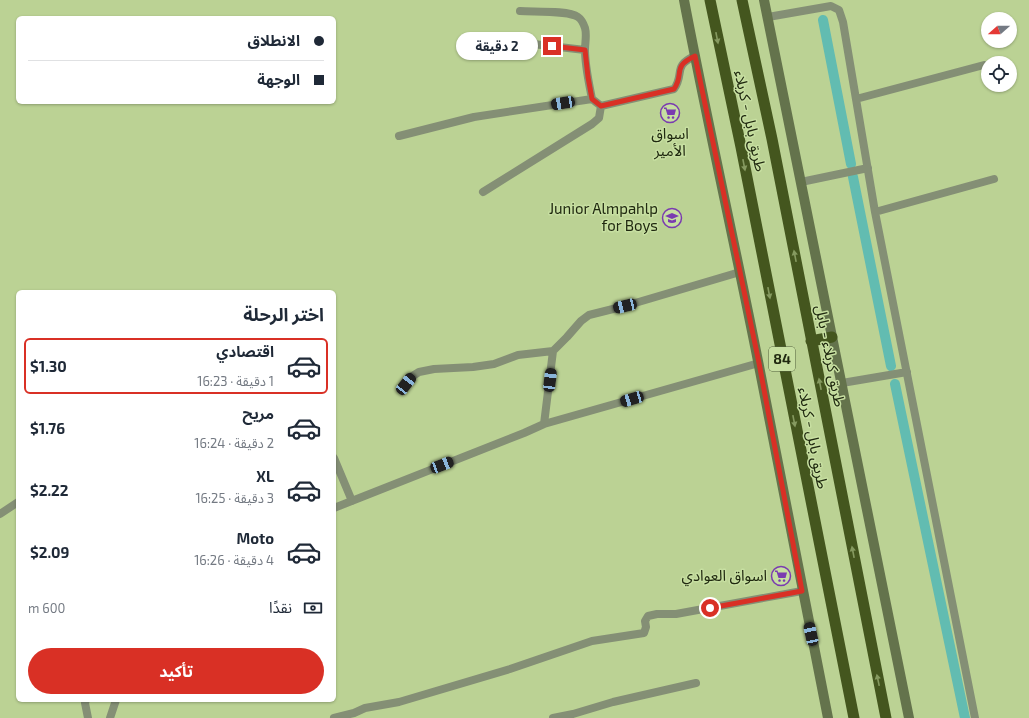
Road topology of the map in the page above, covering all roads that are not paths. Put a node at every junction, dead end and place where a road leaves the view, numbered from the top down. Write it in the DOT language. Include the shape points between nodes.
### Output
graph roads {
  1 [pos="684,0"];
  2 [pos="710,0"];
  3 [pos="742,0"];
  4 [pos="764,0"];
  5 [pos="520,11"];
  6 [pos="768,17"];
  7 [pos="507,41"];
  8 [pos="585,50"];
  9 [pos="695,56"];
  10 [pos="981,66"];
  11 [pos="592,99"];
  12 [pos="856,99"];
  13 [pos="601,106"];
  14 [pos="399,136"];
  15 [pos="868,168"];
  16 [pos="994,179"];
  17 [pos="800,182"];
  18 [pos="483,192"];
  19 [pos="875,212"];
  20 [pos="740,272"];
  21 [pos="832,337"];
  22 [pos="811,341"];
  23 [pos="553,351"];
  24 [pos="759,363"];
  25 [pos="907,372"];
  26 [pos="842,383"];
  27 [pos="406,384"];
  28 [pos="544,424"];
  29 [pos="336,463"];
  30 [pos="352,501"];
  31 [pos="16,503"];
  32 [pos="336,507"];
  33 [pos="0,514"];
  34 [pos="802,591"];
  35 [pos="696,684"];
  36 [pos="86,702"];
  37 [pos="115,702"];
  38 [pos="88,718"];
  39 [pos="110,718"];
  40 [pos="334,718"];
  41 [pos="553,718"];
  42 [pos="828,718"];
  43 [pos="851,718"];
  44 [pos="886,718"];
  45 [pos="909,718"];
  46 [pos="975,718"];
  1 -- 9 [label="main road"];
  2 -- 43 [label="highway, طريق بابل - كربلاء / 84, one-way"];
  22 -- 3 [label="highway, طريق كربلاء - بابل / 84, one-way"];
  4 -- 6 [label="main road"];
  5 -- 8 [label="street" via="557,12 580,18 586,35"];
  6 -- 12 [label="street" via="825,6 836,8 843,22"];
  6 -- 17 [label="main road"];
  7 -- 8 [label="street"];
  8 -- 11 [label="street"];
  9 -- 13 [label="street" via="686,60 680,67 678,84 674,89"];
  9 -- 20 [label="main road"];
  10 -- 12 [label="street"];
  11 -- 13 [label="street"];
  11 -- 14 [label="street" via="474,117"];
  12 -- 15 [label="street"];
  13 -- 18 [label="street" via="598,118 592,124"];
  15 -- 17 [label="street"];
  15 -- 19 [label="street"];
  16 -- 19 [label="street"];
  17 -- 21 [label="main road"];
  19 -- 25 [label="street"];
  20 -- 23 [label="street" via="589,315 575,326"];
  20 -- 24 [label="main road"];
  21 -- 22 [label="highway"];
  21 -- 26 [label="main road"];
  44 -- 22 [label="highway, طريق كربلاء - بابل / 84, one-way"];
  23 -- 27 [label="street" via="518,355 480,366 420,372 411,377"];
  23 -- 28 [label="street"];
  24 -- 28 [label="street"];
  24 -- 34 [label="main road"];
  25 -- 26 [label="street"];
  25 -- 46 [label="street"];
  26 -- 45 [label="main road"];
  28 -- 30 [label="street"];
  29 -- 30 [label="street"];
  30 -- 32 [label="street"];
  31 -- 33 [label="street"];
  34 -- 40 [label="street" via="676,614 648,616 644,633 592,641 510,669 399,702 365,708"];
  34 -- 42 [label="main road"];
  35 -- 41 [label="street"];
  36 -- 38 [label="street"];
  37 -- 39 [label="street"];
}
